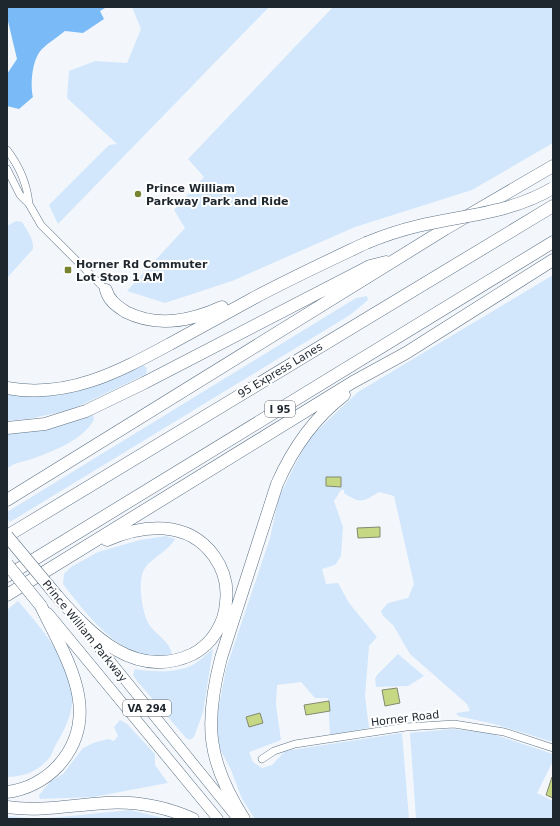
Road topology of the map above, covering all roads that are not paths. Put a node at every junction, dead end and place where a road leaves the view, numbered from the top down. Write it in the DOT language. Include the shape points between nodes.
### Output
graph roads {
  1 [pos="7,150"];
  2 [pos="553,166"];
  3 [pos="7,169"];
  4 [pos="553,188"];
  5 [pos="29,204"];
  6 [pos="553,206"];
  7 [pos="553,242"];
  8 [pos="399,259"];
  9 [pos="553,260"];
  10 [pos="272,288"];
  11 [pos="106,290"];
  12 [pos="400,356"];
  13 [pos="7,388"];
  14 [pos="7,428"];
  15 [pos="7,500"];
  16 [pos="7,536"];
  17 [pos="77,553"];
  18 [pos="7,564"];
  19 [pos="7,576"];
  20 [pos="7,595"];
  21 [pos="57,596"];
  22 [pos="41,606"];
  23 [pos="553,748"];
  24 [pos="262,760"];
  25 [pos="7,792"];
  26 [pos="7,807"];
  27 [pos="193,819"];
  28 [pos="218,819"];
  29 [pos="238,819"];
  30 [pos="244,819"];
  1 -- 5 [label="street" via="23,176"];
  2 -- 8 [label="highway"];
  3 -- 5 [label="street" via="20,195"];
  4 -- 10 [label="highway, bridge" via="502,209 418,226 366,243"];
  5 -- 11 [label="street" via="38,221 50,235"];
  6 -- 16 [label="highway, 95 Express Lanes"];
  7 -- 19 [label="highway, I 95"];
  8 -- 14 [label="highway" via="370,266 86,411 45,424"];
  8 -- 15 [label="highway"];
  9 -- 12 [label="highway"];
  10 -- 11 [label="highway" via="197,317 162,322 123,310 109,298"];
  10 -- 13 [label="highway" via="103,378 51,390"];
  12 -- 17 [label="highway" via="353,382"];
  12 -- 30 [label="highway" via="349,391 325,412 290,456 273,494 221,658 211,699 210,723 214,754 226,789"];
  16 -- 21 [label="highway, Prince William Parkway / VA 294, bridge"];
  17 -- 20 [label="highway"];
  17 -- 21 [label="highway" via="134,530 175,529 189,534 210,551 223,572 227,591 222,620 210,640 197,652 176,661 148,662 129,656 98,638"];
  18 -- 22 [label="highway, Prince William Parkway / VA 294, bridge"];
  21 -- 29 [label="main road, Prince William Parkway / VA 294"];
  22 -- 25 [label="highway" via="73,672 80,701 78,726 70,750 54,770 32,785"];
  22 -- 28 [label="main road, Prince William Parkway / VA 294"];
  23 -- 24 [label="street, Horner Road" via="488,728 433,724 295,744 274,750"];
  26 -- 27 [label="highway" via="32,809 124,803 157,807"];
}
